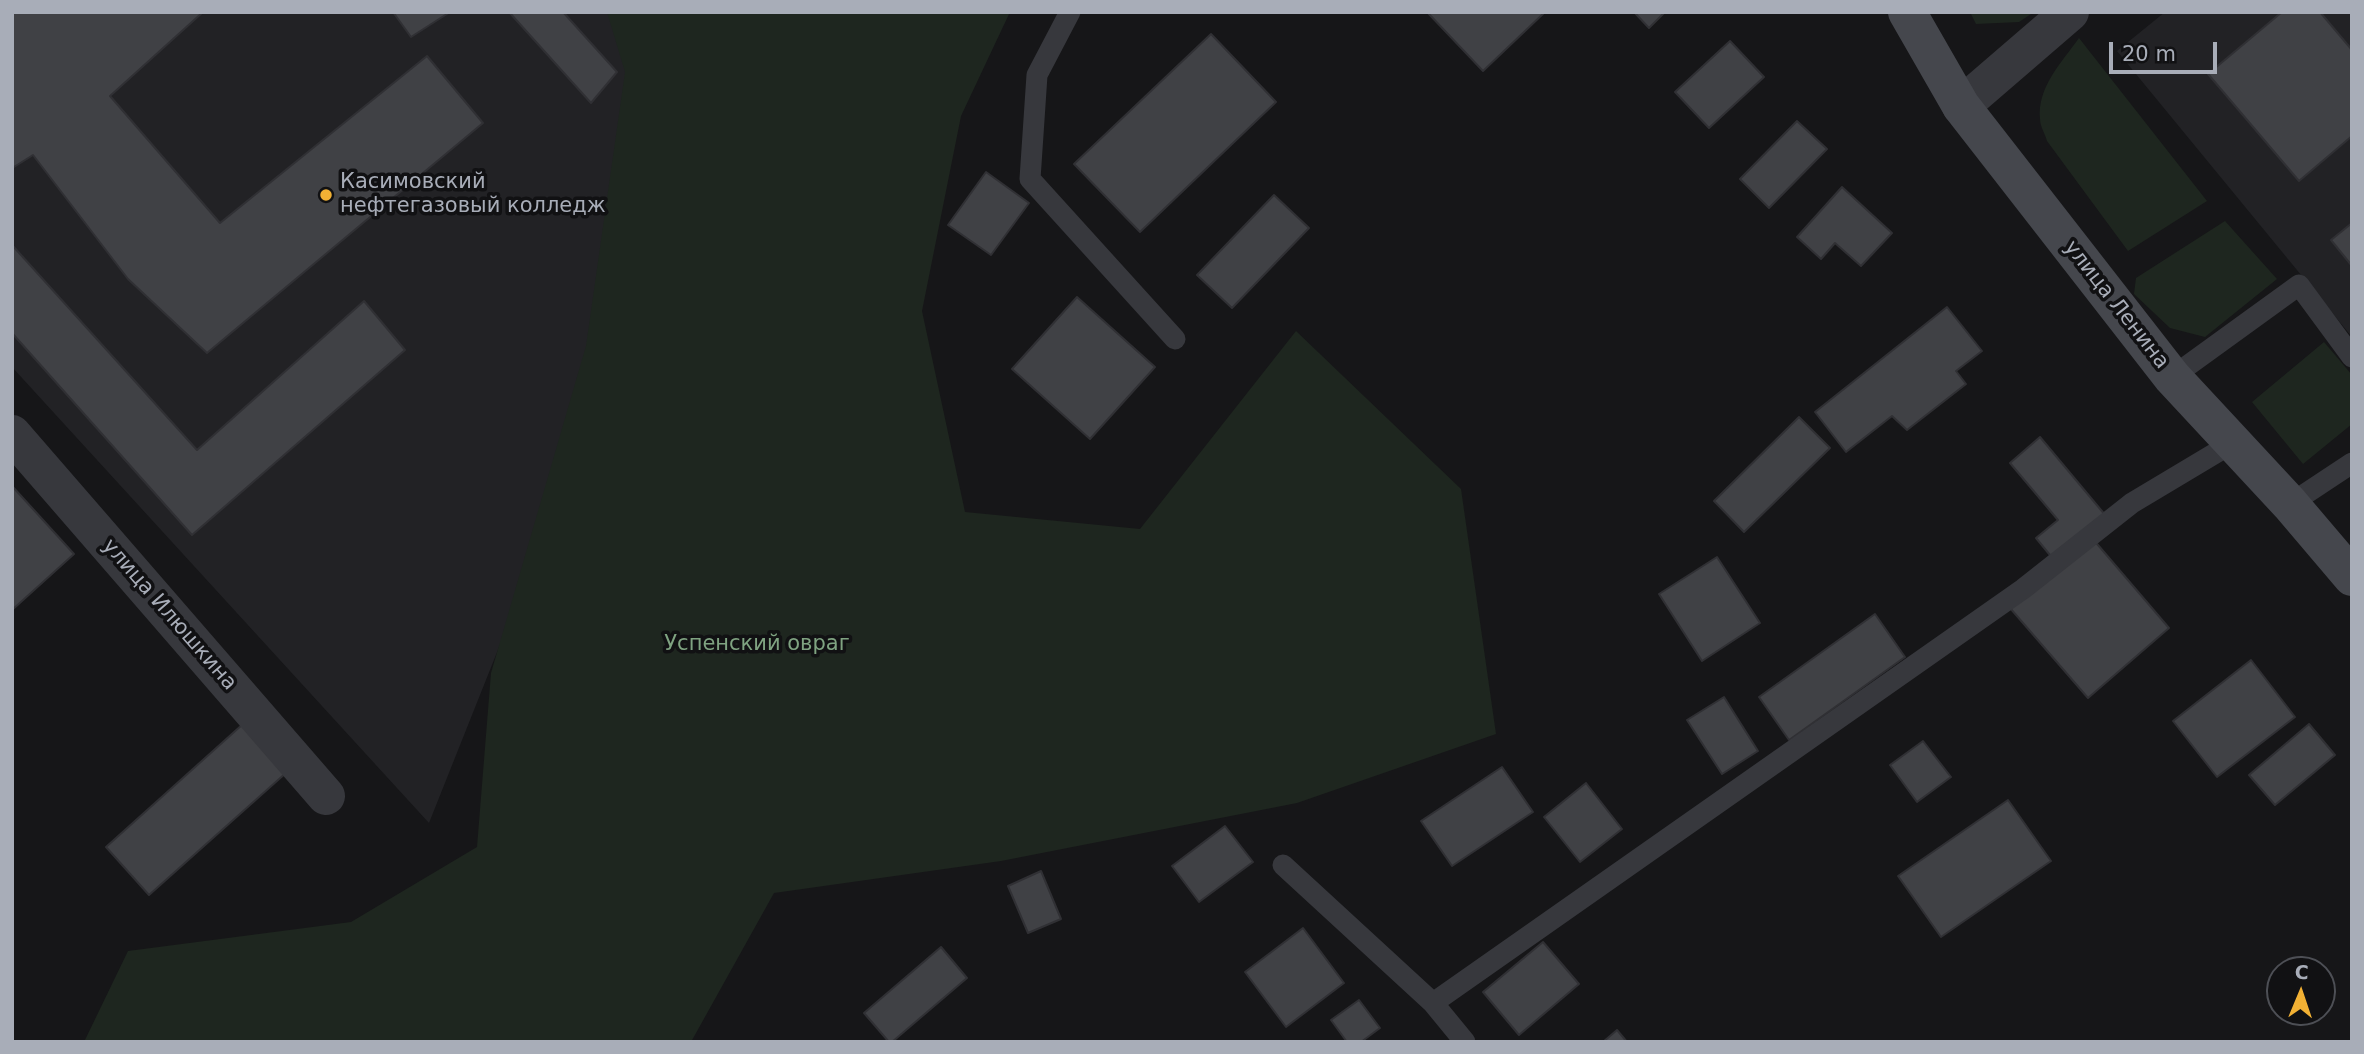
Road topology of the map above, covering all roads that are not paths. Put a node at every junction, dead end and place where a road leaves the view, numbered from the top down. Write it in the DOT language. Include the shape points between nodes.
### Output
graph roads {
  1 [pos="1070,12"];
  2 [pos="1907,12"];
  3 [pos="2070,12"];
  4 [pos="1961,106"];
  5 [pos="1175,339"];
  6 [pos="2352,357"];
  7 [pos="2172,377"];
  8 [pos="12,434"];
  9 [pos="2234,442"];
  10 [pos="2352,463"];
  11 [pos="2290,504"];
  12 [pos="2352,577"];
  13 [pos="326,796"];
  14 [pos="1283,865"];
  15 [pos="1433,1003"];
  16 [pos="1465,1042"];
  1 -- 5 [label="lane" via="1037,75 1030,180"];
  2 -- 4 [label="street, улица Ленина"];
  3 -- 4 [label="street"];
  4 -- 7 [label="street, улица Ленина"];
  6 -- 7 [label="lane" via="2299,285"];
  7 -- 9 [label="street, улица Ленина"];
  8 -- 13 [label="street, улица Илюшкина"];
  9 -- 11 [label="street, улица Ленина"];
  9 -- 15 [label="lane" via="2132,503 2023,590"];
  10 -- 11 [label="lane"];
  11 -- 12 [label="street, улица Ленина"];
  14 -- 15 [label="lane"];
  15 -- 16 [label="lane"];
}
